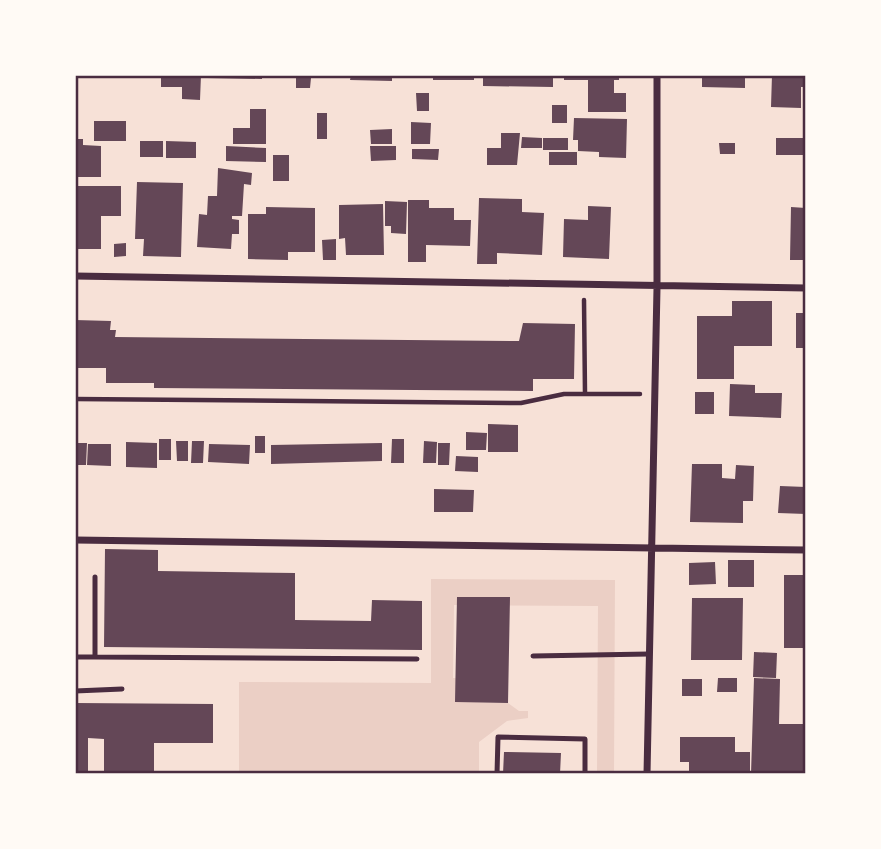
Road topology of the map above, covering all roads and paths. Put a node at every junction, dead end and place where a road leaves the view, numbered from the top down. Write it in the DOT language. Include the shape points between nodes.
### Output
graph roads {
  1 [pos="657,75"];
  2 [pos="75,276"];
  3 [pos="584,287"];
  4 [pos="657,288"];
  5 [pos="806,288"];
  6 [pos="585,394"];
  7 [pos="655,394"];
  8 [pos="75,399"];
  9 [pos="75,540"];
  10 [pos="652,548"];
  11 [pos="806,550"];
  12 [pos="95,577"];
  13 [pos="649,654"];
  14 [pos="533,656"];
  15 [pos="75,657"];
  16 [pos="95,657"];
  17 [pos="416,659"];
  18 [pos="122,689"];
  19 [pos="75,691"];
  20 [pos="497,774"];
  21 [pos="584,774"];
  22 [pos="647,774"];
  1 -- 4 [label="street"];
  2 -- 3 [label="street"];
  3 -- 4 [label="street"];
  3 -- 6 [label="path"];
  4 -- 5 [label="street"];
  4 -- 7 [label="street"];
  6 -- 7 [label="path"];
  6 -- 8 [label="path" via="521,403"];
  7 -- 10 [label="street"];
  9 -- 10 [label="street"];
  10 -- 11 [label="street"];
  10 -- 13 [label="street"];
  12 -- 16 [label="lane"];
  13 -- 14 [label="lane"];
  13 -- 22 [label="street"];
  15 -- 16 [label="lane"];
  16 -- 17 [label="lane"];
  18 -- 19 [label="lane"];
  20 -- 21 [label="lane" via="498,737 585,739"];
}
